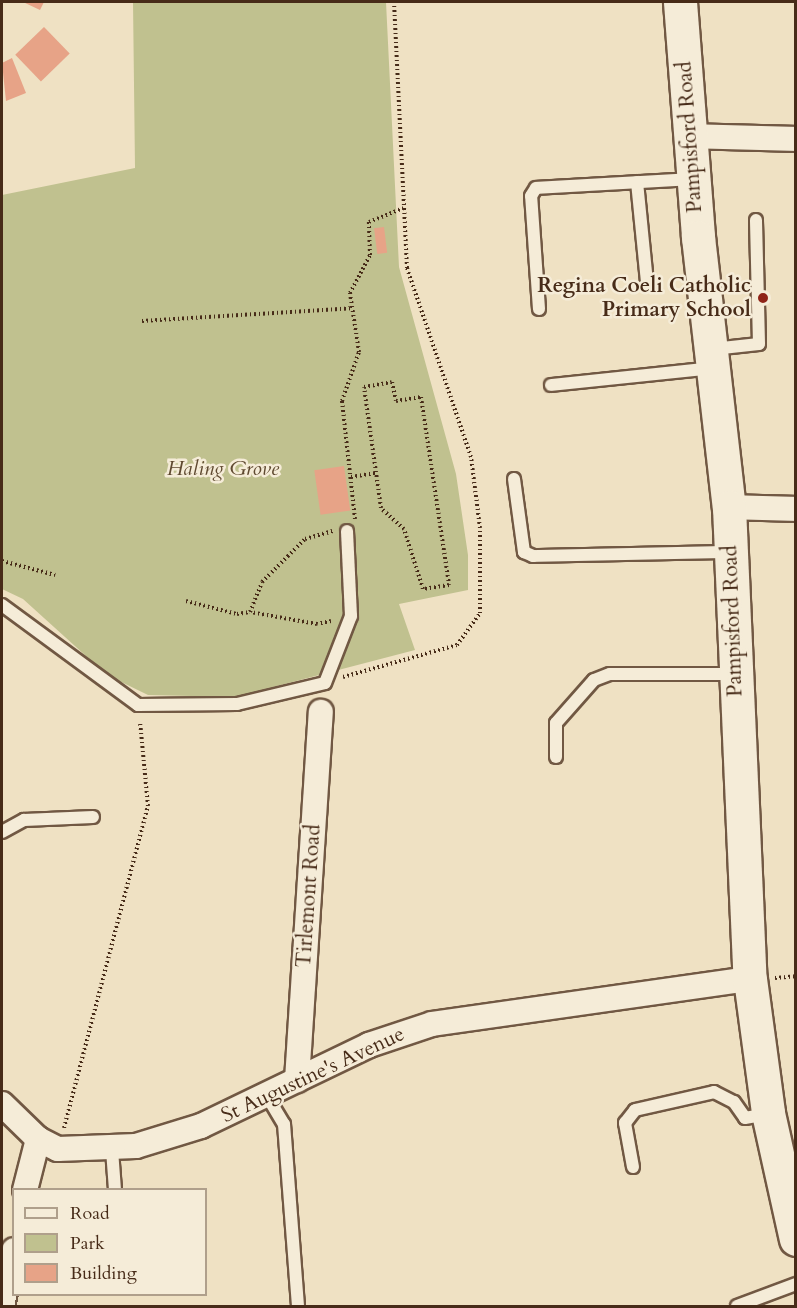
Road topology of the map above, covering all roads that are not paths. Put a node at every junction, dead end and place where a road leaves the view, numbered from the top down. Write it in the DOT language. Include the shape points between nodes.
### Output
graph roads {
  1 [pos="680,2"];
  2 [pos="688,136"];
  3 [pos="795,139"];
  4 [pos="692,179"];
  5 [pos="637,182"];
  6 [pos="756,220"];
  7 [pos="646,283"];
  8 [pos="539,309"];
  9 [pos="712,358"];
  10 [pos="551,385"];
  11 [pos="514,479"];
  12 [pos="729,507"];
  13 [pos="795,509"];
  14 [pos="347,531"];
  15 [pos="732,552"];
  16 [pos="2,605"];
  17 [pos="735,674"];
  18 [pos="321,712"];
  19 [pos="556,757"];
  20 [pos="93,817"];
  21 [pos="2,832"];
  22 [pos="750,979"];
  23 [pos="297,1080"];
  24 [pos="267,1096"];
  25 [pos="2,1104"];
  26 [pos="768,1113"];
  27 [pos="48,1144"];
  28 [pos="112,1150"];
  29 [pos="633,1167"];
  30 [pos="26,1188"];
  31 [pos="115,1188"];
  32 [pos="795,1239"];
  33 [pos="12,1259"];
  34 [pos="795,1284"];
  35 [pos="2,1306"];
  36 [pos="298,1306"];
  37 [pos="737,1306"];
  1 -- 2 [label="street, Pampisford Road"];
  2 -- 3 [label="street"];
  2 -- 4 [label="street, Pampisford Road"];
  4 -- 5 [label="lane"];
  4 -- 9 [label="street, Pampisford Road"];
  5 -- 7 [label="lane"];
  5 -- 8 [label="lane" via="536,188 531,196"];
  6 -- 9 [label="lane" via="759,344"];
  9 -- 10 [label="lane"];
  9 -- 12 [label="street, Pampisford Road"];
  11 -- 15 [label="lane" via="524,552 533,556"];
  12 -- 13 [label="street"];
  12 -- 15 [label="street, Pampisford Road"];
  14 -- 16 [label="lane" via="351,616 325,683 237,704 138,705"];
  15 -- 17 [label="street, Pampisford Road"];
  17 -- 19 [label="lane" via="660,672 594,680 556,723"];
  17 -- 22 [label="street, Pampisford Road"];
  18 -- 23 [label="street, Tirlemont Road"];
  20 -- 21 [label="lane" via="24,820"];
  22 -- 23 [label="street, St Augustine's Avenue" via="432,1023 369,1045"];
  22 -- 26 [label="street, Pampisford Road"];
  23 -- 24 [label="street, St Augustine's Avenue"];
  24 -- 28 [label="street, St Augustine's Avenue" via="182,1134"];
  24 -- 36 [label="lane" via="284,1124"];
  25 -- 27 [label="street"];
  26 -- 29 [label="lane" via="744,1118 734,1102 714,1092 635,1110 625,1123"];
  26 -- 32 [label="street, Pampisford Road"];
  27 -- 28 [label="street, St Augustine's Avenue"];
  27 -- 30 [label="street"];
  28 -- 31 [label="lane"];
  33 -- 35 [label="street"];
  34 -- 37 [label="lane"];
}
